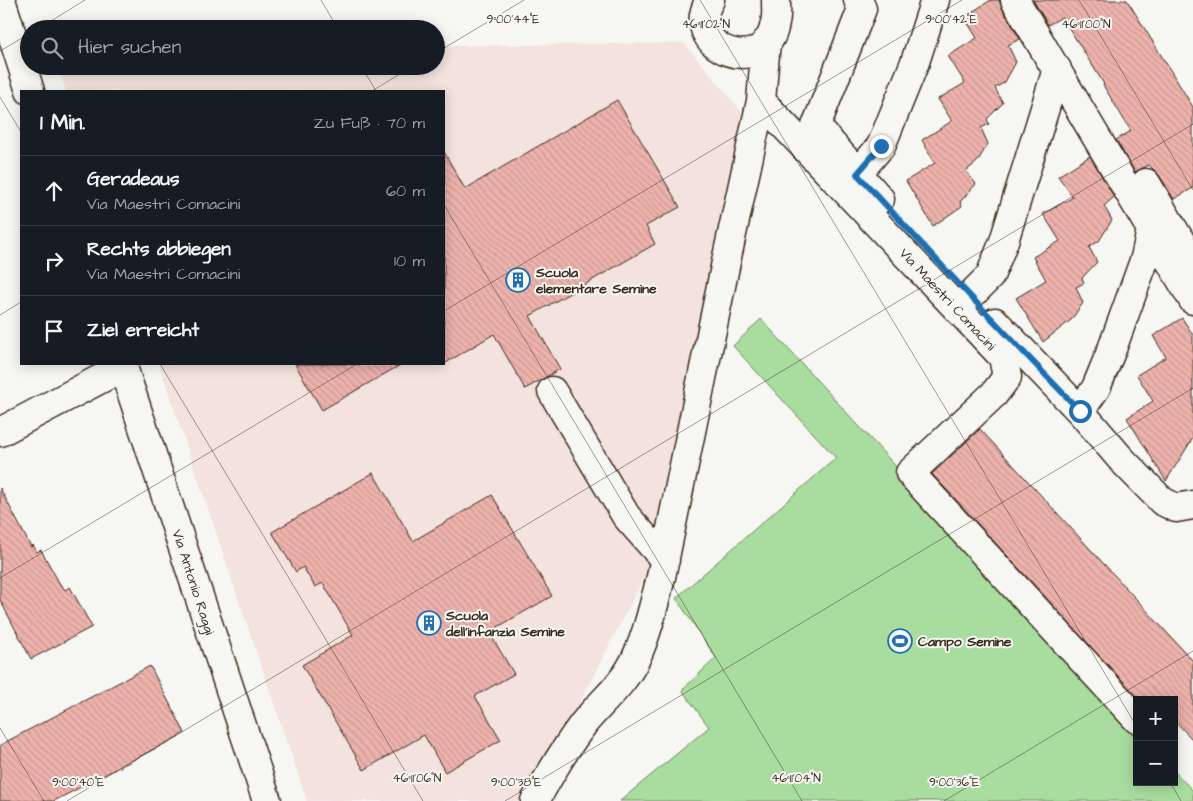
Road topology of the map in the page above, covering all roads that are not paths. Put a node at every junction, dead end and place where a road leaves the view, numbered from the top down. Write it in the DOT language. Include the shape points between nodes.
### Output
graph roads {
  1 [pos="2,0"];
  2 [pos="710,0"];
  3 [pos="776,0"];
  4 [pos="858,0"];
  5 [pos="935,0"];
  6 [pos="1015,0"];
  7 [pos="1036,0"];
  8 [pos="766,42"];
  9 [pos="20,58"];
  10 [pos="1057,69"];
  11 [pos="25,75"];
  12 [pos="30,90"];
  13 [pos="761,101"];
  14 [pos="857,174"];
  15 [pos="1151,230"];
  16 [pos="1193,262"];
  17 [pos="970,296"];
  18 [pos="1193,300"];
  19 [pos="122,365"];
  20 [pos="552,390"];
  21 [pos="1080,411"];
  22 [pos="0,432"];
  23 [pos="1193,505"];
  24 [pos="664,560"];
  25 [pos="1133,715"];
  26 [pos="267,801"];
  27 [pos="535,801"];
  1 -- 9 [label="street"];
  2 -- 8 [label="street" via="703,16 704,22 710,39 719,48 742,54 754,52"];
  3 -- 8 [label="street" via="775,24"];
  4 -- 14 [label="street, Via Maestri Comacini" via="862,9 816,126"];
  5 -- 14 [label="street" via="915,62 881,146"];
  6 -- 10 [label="street"];
  7 -- 16 [label="street"];
  8 -- 13 [label="street"];
  10 -- 15 [label="street"];
  10 -- 17 [label="street, Via Maestri Comacini" via="1004,241 990,276"];
  11 -- 12 [label="street"];
  13 -- 24 [label="street"];
  13 -- 25 [label="street, Via Maestri Comacini" via="1003,357 1007,378 910,473"];
  14 -- 17 [label="street, Via Maestri Comacini"];
  15 -- 18 [label="street"];
  15 -- 21 [label="street" via="1145,258 1112,349 1096,388"];
  17 -- 21 [label="street, Via Maestri Comacini"];
  19 -- 22 [label="street"];
  19 -- 26 [label="street, Via Antonio Raggi"];
  20 -- 24 [label="street" via="626,516"];
  21 -- 23 [label="street, Via Maestri Comacini" via="1162,501 1176,508"];
  24 -- 27 [label="street" via="651,615 636,658 614,692 560,755"];
}
